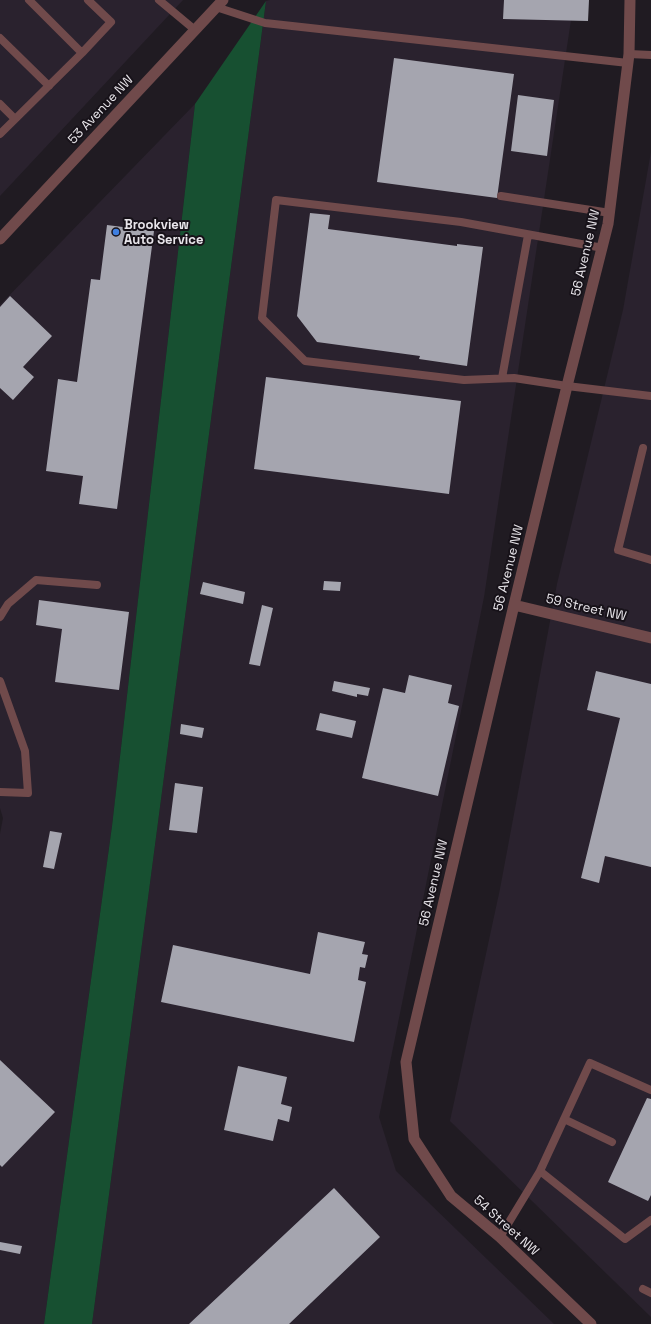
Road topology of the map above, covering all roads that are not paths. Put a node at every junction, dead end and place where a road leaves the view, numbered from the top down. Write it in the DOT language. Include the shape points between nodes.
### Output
graph roads {
  1 [pos="29,0"];
  2 [pos="88,0"];
  3 [pos="159,0"];
  4 [pos="630,0"];
  5 [pos="220,3"];
  6 [pos="195,30"];
  7 [pos="0,38"];
  8 [pos="82,52"];
  9 [pos="651,55"];
  10 [pos="629,58"];
  11 [pos="49,86"];
  12 [pos="0,104"];
  13 [pos="15,119"];
  14 [pos="0,134"];
  15 [pos="501,196"];
  16 [pos="610,213"];
  17 [pos="528,234"];
  18 [pos="1,236"];
  19 [pos="603,248"];
  20 [pos="502,378"];
  21 [pos="567,386"];
  22 [pos="651,396"];
  23 [pos="644,448"];
  24 [pos="651,560"];
  25 [pos="97,585"];
  26 [pos="514,605"];
  27 [pos="0,617"];
  28 [pos="651,638"];
  29 [pos="0,681"];
  30 [pos="0,792"];
  31 [pos="651,1090"];
  32 [pos="564,1119"];
  33 [pos="414,1139"];
  34 [pos="612,1142"];
  35 [pos="540,1171"];
  36 [pos="651,1220"];
  37 [pos="500,1237"];
  38 [pos="642,1289"];
  39 [pos="651,1293"];
  40 [pos="591,1324"];
  1 -- 8 [label="lane"];
  2 -- 8 [label="lane" via="110,22"];
  3 -- 6 [label="lane"];
  4 -- 10 [label="street, 56 Avenue NW"];
  5 -- 6 [label="street, 53 Avenue NW"];
  5 -- 10 [label="lane" via="265,24"];
  6 -- 18 [label="street, 53 Avenue NW"];
  7 -- 11 [label="lane"];
  8 -- 11 [label="lane"];
  9 -- 10 [label="lane"];
  10 -- 16 [label="street, 56 Avenue NW"];
  11 -- 13 [label="lane"];
  12 -- 13 [label="lane"];
  13 -- 14 [label="lane"];
  15 -- 16 [label="lane"];
  16 -- 19 [label="street, 56 Avenue NW"];
  17 -- 19 [label="lane"];
  17 -- 20 [label="lane"];
  17 -- 20 [label="lane" via="461,222 276,200 262,318 304,361 464,380"];
  19 -- 21 [label="street, 56 Avenue NW"];
  20 -- 21 [label="lane"];
  21 -- 22 [label="lane"];
  21 -- 26 [label="street, 56 Avenue NW"];
  23 -- 24 [label="lane" via="618,550"];
  25 -- 27 [label="lane" via="36,580 8,604"];
  26 -- 28 [label="street, 59 Street NW"];
  26 -- 33 [label="street, 56 Avenue NW" via="406,1062"];
  29 -- 30 [label="lane" via="25,751 28,793"];
  31 -- 32 [label="lane" via="590,1063"];
  32 -- 34 [label="lane"];
  32 -- 35 [label="lane"];
  33 -- 37 [label="street, 54 Street NW" via="451,1196"];
  35 -- 36 [label="lane" via="625,1239"];
  35 -- 37 [label="lane"];
  37 -- 40 [label="street, 54 Street NW"];
  38 -- 39 [label="lane"];
}
